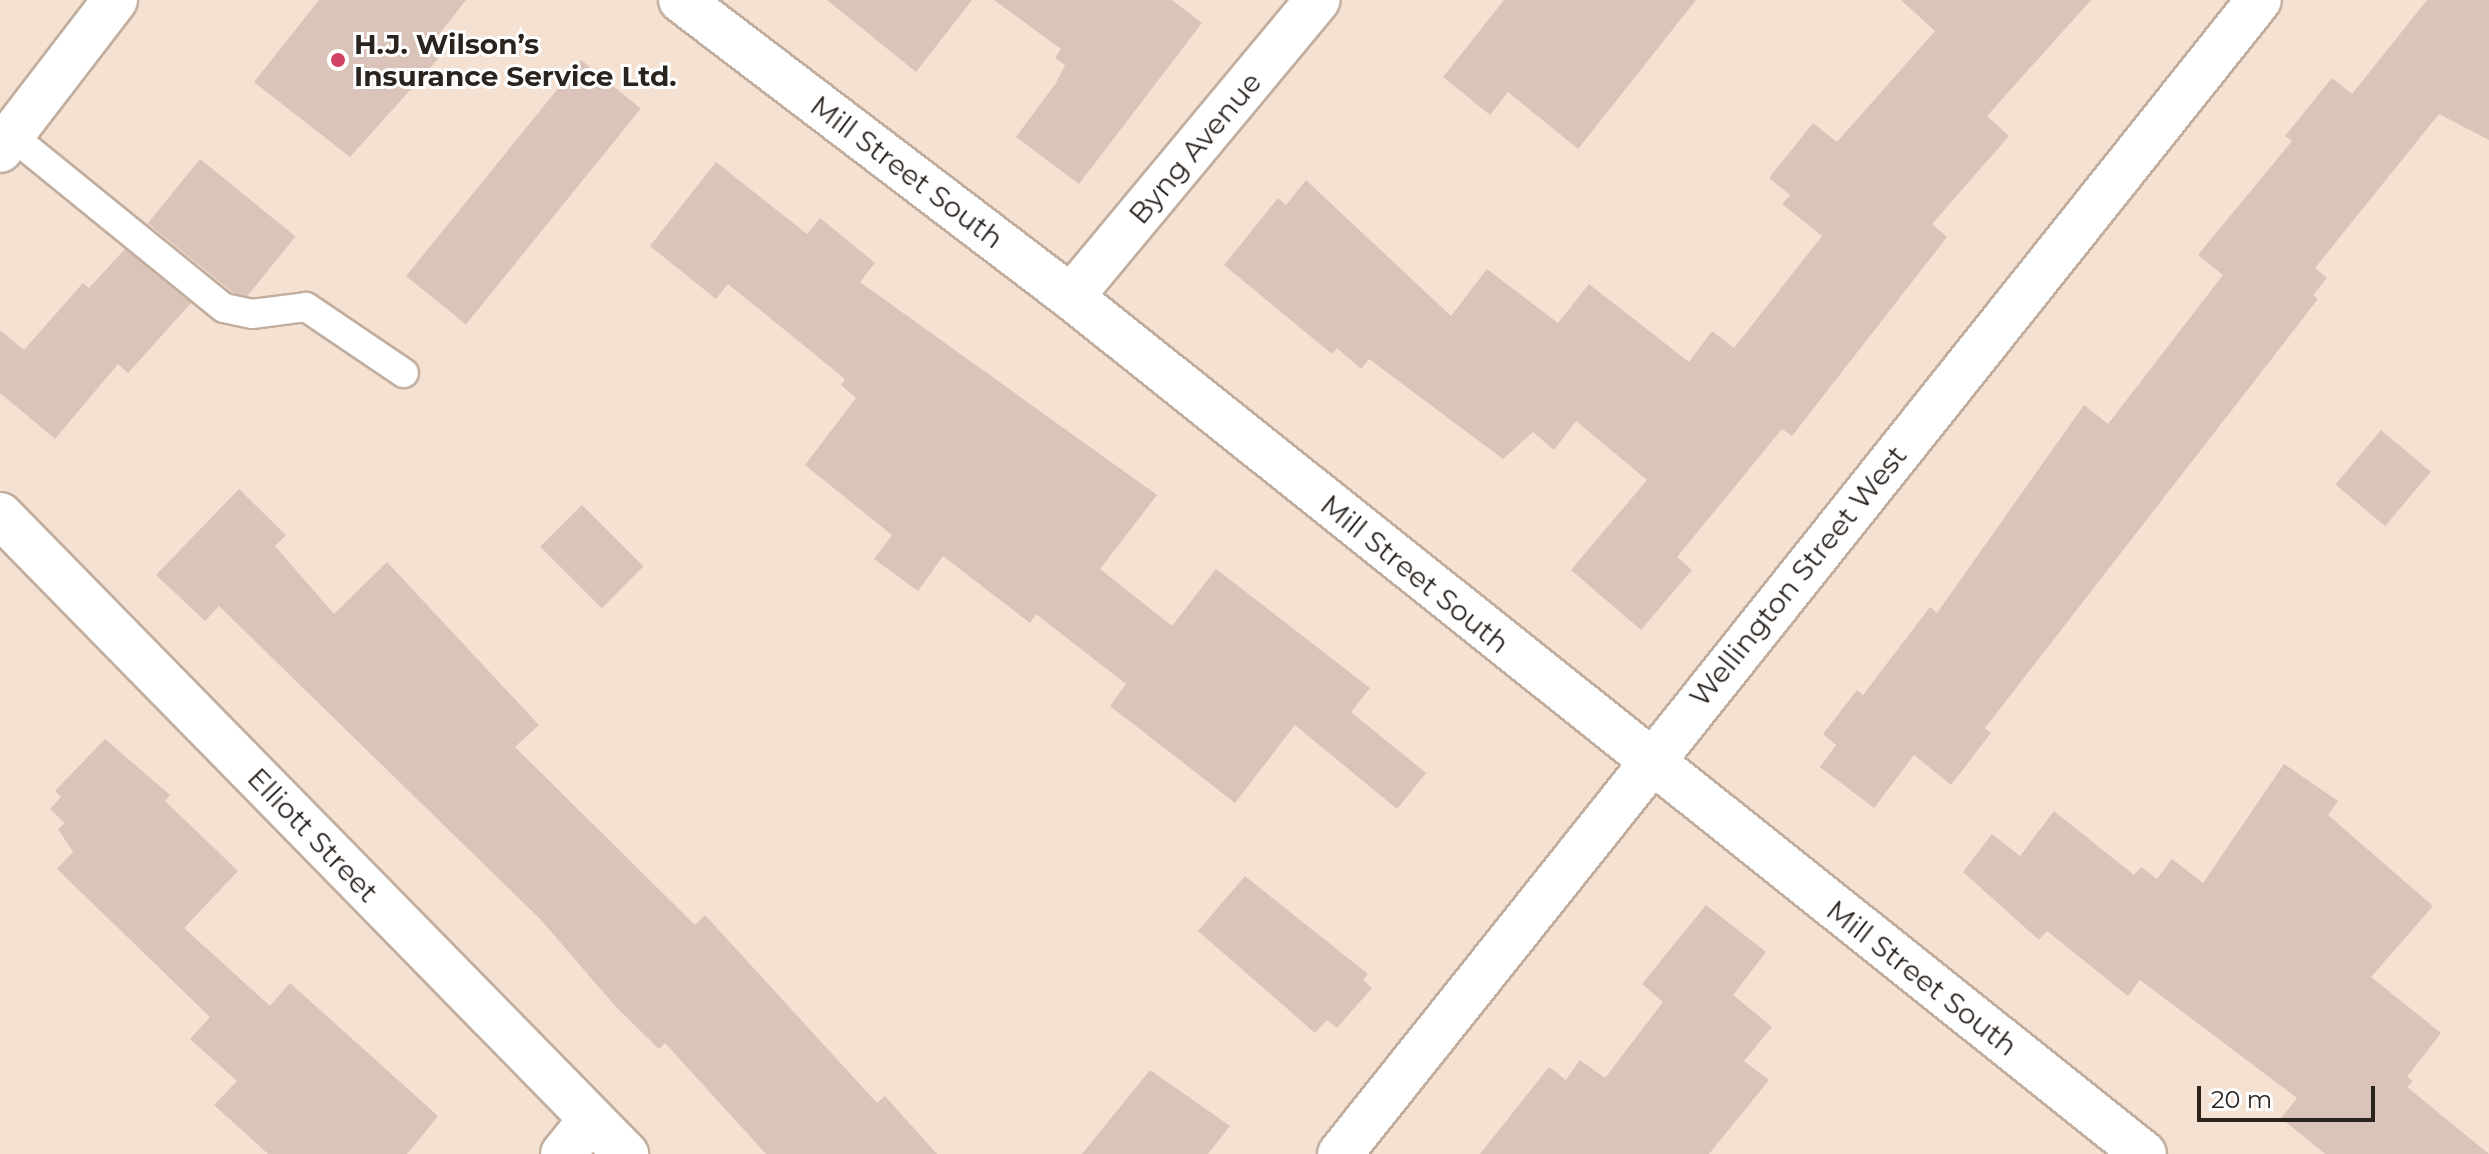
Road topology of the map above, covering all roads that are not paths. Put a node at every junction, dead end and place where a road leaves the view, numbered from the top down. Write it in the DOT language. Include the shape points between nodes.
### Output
graph roads {
  1 [pos="115,0"];
  2 [pos="681,0"];
  3 [pos="1318,0"];
  4 [pos="2259,0"];
  5 [pos="6,142"];
  6 [pos="1071,297"];
  7 [pos="404,373"];
  8 [pos="0,515"];
  9 [pos="1648,763"];
  10 [pos="591,1119"];
  11 [pos="563,1154"];
  12 [pos="626,1154"];
  13 [pos="1340,1154"];
  14 [pos="2144,1154"];
  1 -- 5 [label="street"];
  2 -- 6 [label="street, Mill Street South"];
  3 -- 6 [label="street, Byng Avenue"];
  4 -- 9 [label="street, Wellington Street West"];
  5 -- 7 [label="lane" via="224,308 252,314 306,307"];
  6 -- 9 [label="street, Mill Street South"];
  8 -- 10 [label="street, Elliott Street"];
  9 -- 13 [label="street, Wellington Street West"];
  9 -- 14 [label="street, Mill Street South"];
  10 -- 11 [label="street"];
  10 -- 12 [label="street, Elliott Street"];
}
